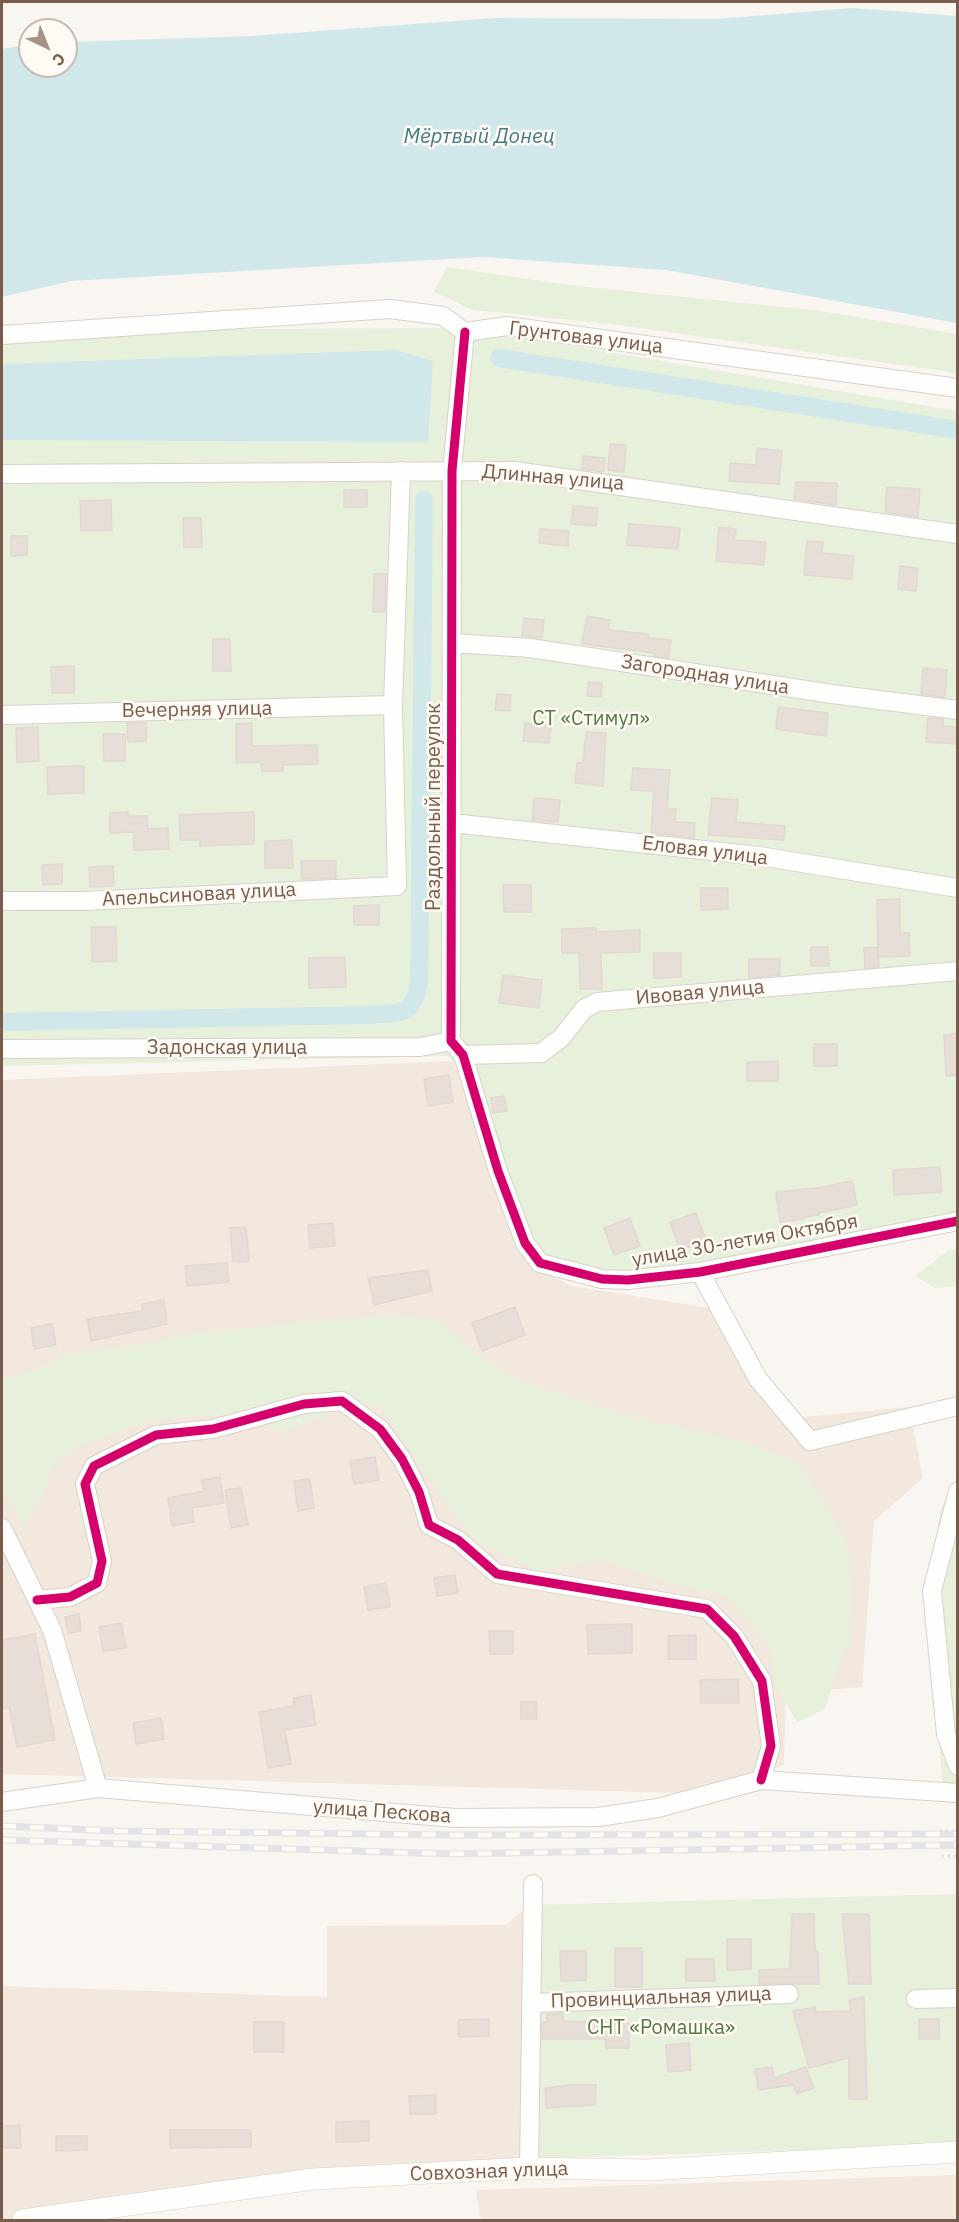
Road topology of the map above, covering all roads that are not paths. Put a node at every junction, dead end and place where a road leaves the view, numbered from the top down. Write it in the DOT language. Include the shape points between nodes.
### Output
graph roads {
  1 [pos="465,332"];
  2 [pos="2,336"];
  3 [pos="957,388"];
  4 [pos="401,471"];
  5 [pos="452,471"];
  6 [pos="2,474"];
  7 [pos="957,534"];
  8 [pos="452,643"];
  9 [pos="393,705"];
  10 [pos="957,710"];
  11 [pos="2,715"];
  12 [pos="452,823"];
  13 [pos="957,888"];
  14 [pos="2,901"];
  15 [pos="957,971"];
  16 [pos="457,1048"];
  17 [pos="2,1049"];
  18 [pos="957,1221"];
  19 [pos="540,1263"];
  20 [pos="700,1272"];
  21 [pos="957,1406"];
  22 [pos="957,1491"];
  23 [pos="957,1498"];
  24 [pos="2,1528"];
  25 [pos="37,1600"];
  26 [pos="957,1766"];
  27 [pos="761,1780"];
  28 [pos="98,1788"];
  29 [pos="957,1793"];
  30 [pos="2,1802"];
  31 [pos="533,1884"];
  32 [pos="789,1994"];
  33 [pos="957,1998"];
  34 [pos="916,1999"];
  35 [pos="532,2003"];
  36 [pos="957,2152"];
  37 [pos="529,2168"];
  38 [pos="23,2220"];
  1 -- 2 [label="street" via="443,316 390,309"];
  1 -- 3 [label="street, Грунтовая улица" via="507,326"];
  1 -- 5 [label="street, Раздольный переулок"];
  4 -- 5 [label="street, Длинная улица"];
  4 -- 6 [label="street, Длинная улица"];
  4 -- 9 [label="street"];
  5 -- 7 [label="street, Длинная улица" via="567,476"];
  5 -- 8 [label="street, Раздольный переулок"];
  8 -- 10 [label="street, Загородная улица" via="530,648"];
  8 -- 12 [label="street, Раздольный переулок"];
  9 -- 11 [label="street, Вечерняя улица"];
  9 -- 14 [label="street, Апельсиновая улица" via="397,886 85,901"];
  12 -- 13 [label="street, Еловая улица" via="759,856"];
  12 -- 16 [label="street, Раздольный переулок"];
  15 -- 16 [label="street, Ивовая улица" via="597,1002 584,1009 561,1038 541,1053"];
  16 -- 17 [label="street, Задонская улица"];
  16 -- 19 [label="street, Раздольный переулок" via="525,1243"];
  18 -- 20 [label="street, улица 30-летия Октября"];
  19 -- 20 [label="street, улица 30-летия Октября" via="614,1281"];
  20 -- 21 [label="street" via="758,1379 810,1441"];
  22 -- 23 [label="street"];
  23 -- 26 [label="street" via="932,1591 946,1734"];
  24 -- 25 [label="street"];
  25 -- 27 [label="street" via="70,1597 97,1583 102,1561 85,1484 94,1466 156,1436 213,1430 304,1404 342,1401 380,1429 396,1451 419,1492 429,1525 458,1540 497,1574 707,1609 734,1636 762,1681 771,1746"];
  25 -- 28 [label="street" via="52,1630"];
  27 -- 28 [label="street, улица Пескова" via="658,1808 598,1817 455,1818"];
  27 -- 29 [label="street, улица Пескова"];
  28 -- 30 [label="street, улица Пескова"];
  31 -- 35 [label="street, Провинциальная улица"];
  32 -- 35 [label="street, Провинциальная улица"];
  33 -- 34 [label="street"];
  35 -- 37 [label="street, Провинциальная улица"];
  36 -- 37 [label="street, Совхозная улица" via="647,2170"];
  37 -- 38 [label="street, Совхозная улица" via="313,2180"];
}
